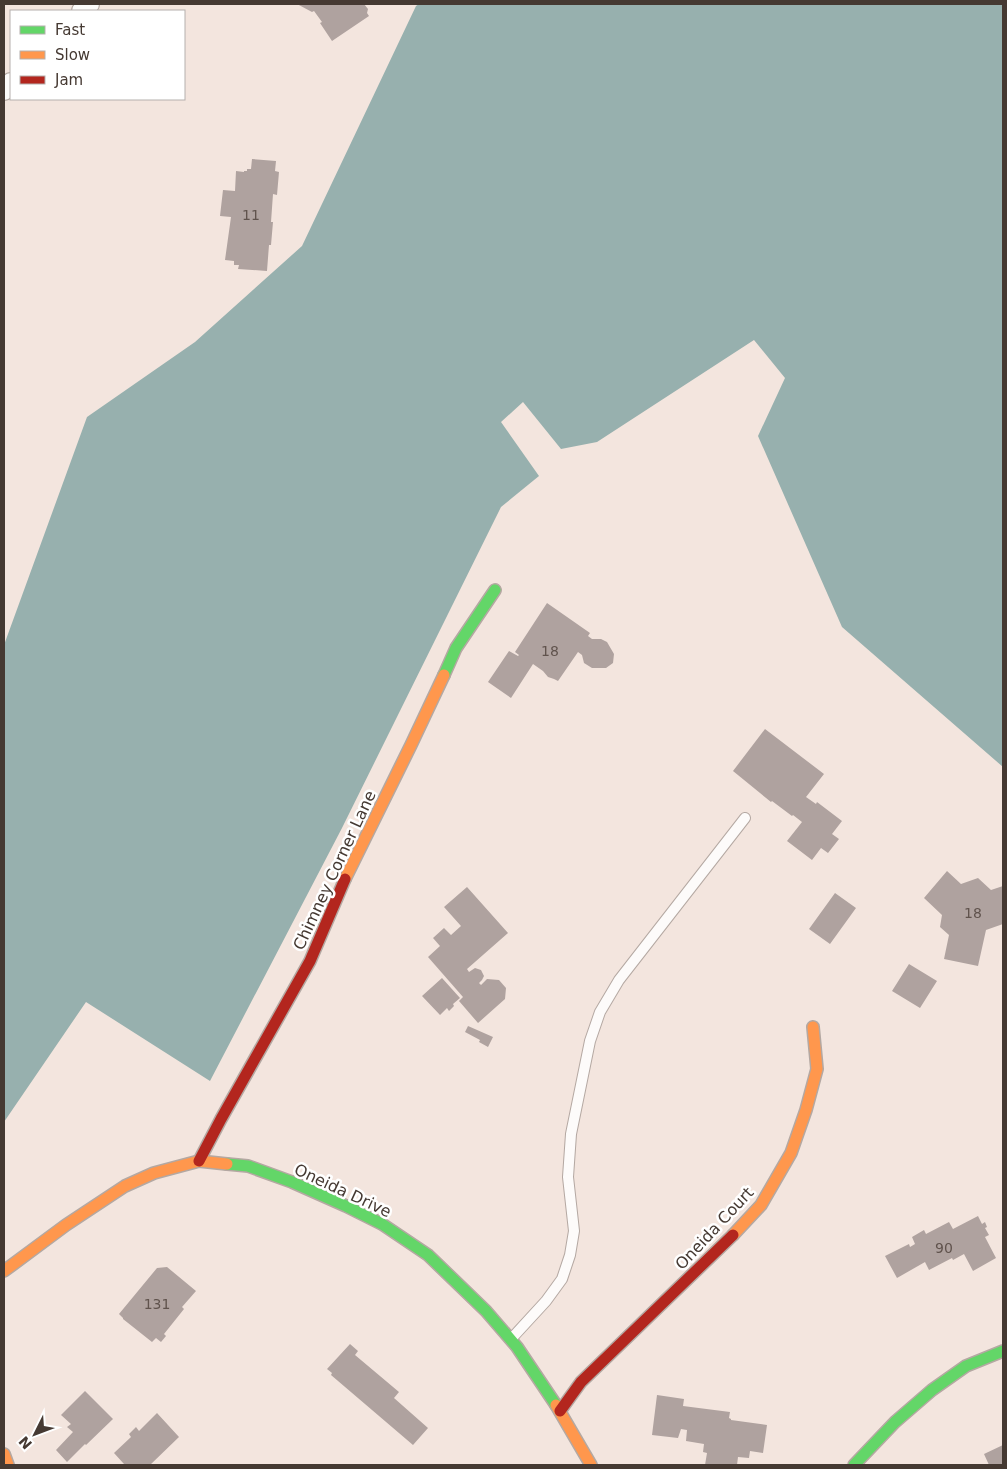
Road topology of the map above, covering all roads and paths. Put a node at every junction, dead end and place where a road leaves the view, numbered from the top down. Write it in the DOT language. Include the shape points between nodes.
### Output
graph roads {
  1 [pos="495,590"];
  2 [pos="745,818"];
  3 [pos="813,1027"];
  4 [pos="199,1161"];
  5 [pos="4,1272"];
  6 [pos="510,1339"];
  7 [pos="1003,1351"];
  8 [pos="560,1411"];
  9 [pos="4,1454"];
  10 [pos="8,1465"];
  11 [pos="591,1465"];
  12 [pos="854,1465"];
  1 -- 4 [label="street, Chimney Corner Lane" via="456,648 344,881 310,961"];
  2 -- 6 [label="lane" via="619,980 600,1012 590,1041 571,1134 568,1177 574,1231 570,1255 562,1279"];
  3 -- 8 [label="street, Oneida Court" via="817,1069 806,1110 791,1152 761,1205 726,1243 581,1382"];
  4 -- 5 [label="street, Oneida Drive" via="154,1173 125,1186"];
  4 -- 6 [label="street, Oneida Drive" via="248,1166 292,1182 382,1224 428,1255"];
  6 -- 8 [label="street, Oneida Drive"];
  7 -- 12 [label="street" via="966,1366 932,1390 895,1422"];
  8 -- 11 [label="street, Oneida Drive"];
  9 -- 10 [label="street"];
}
